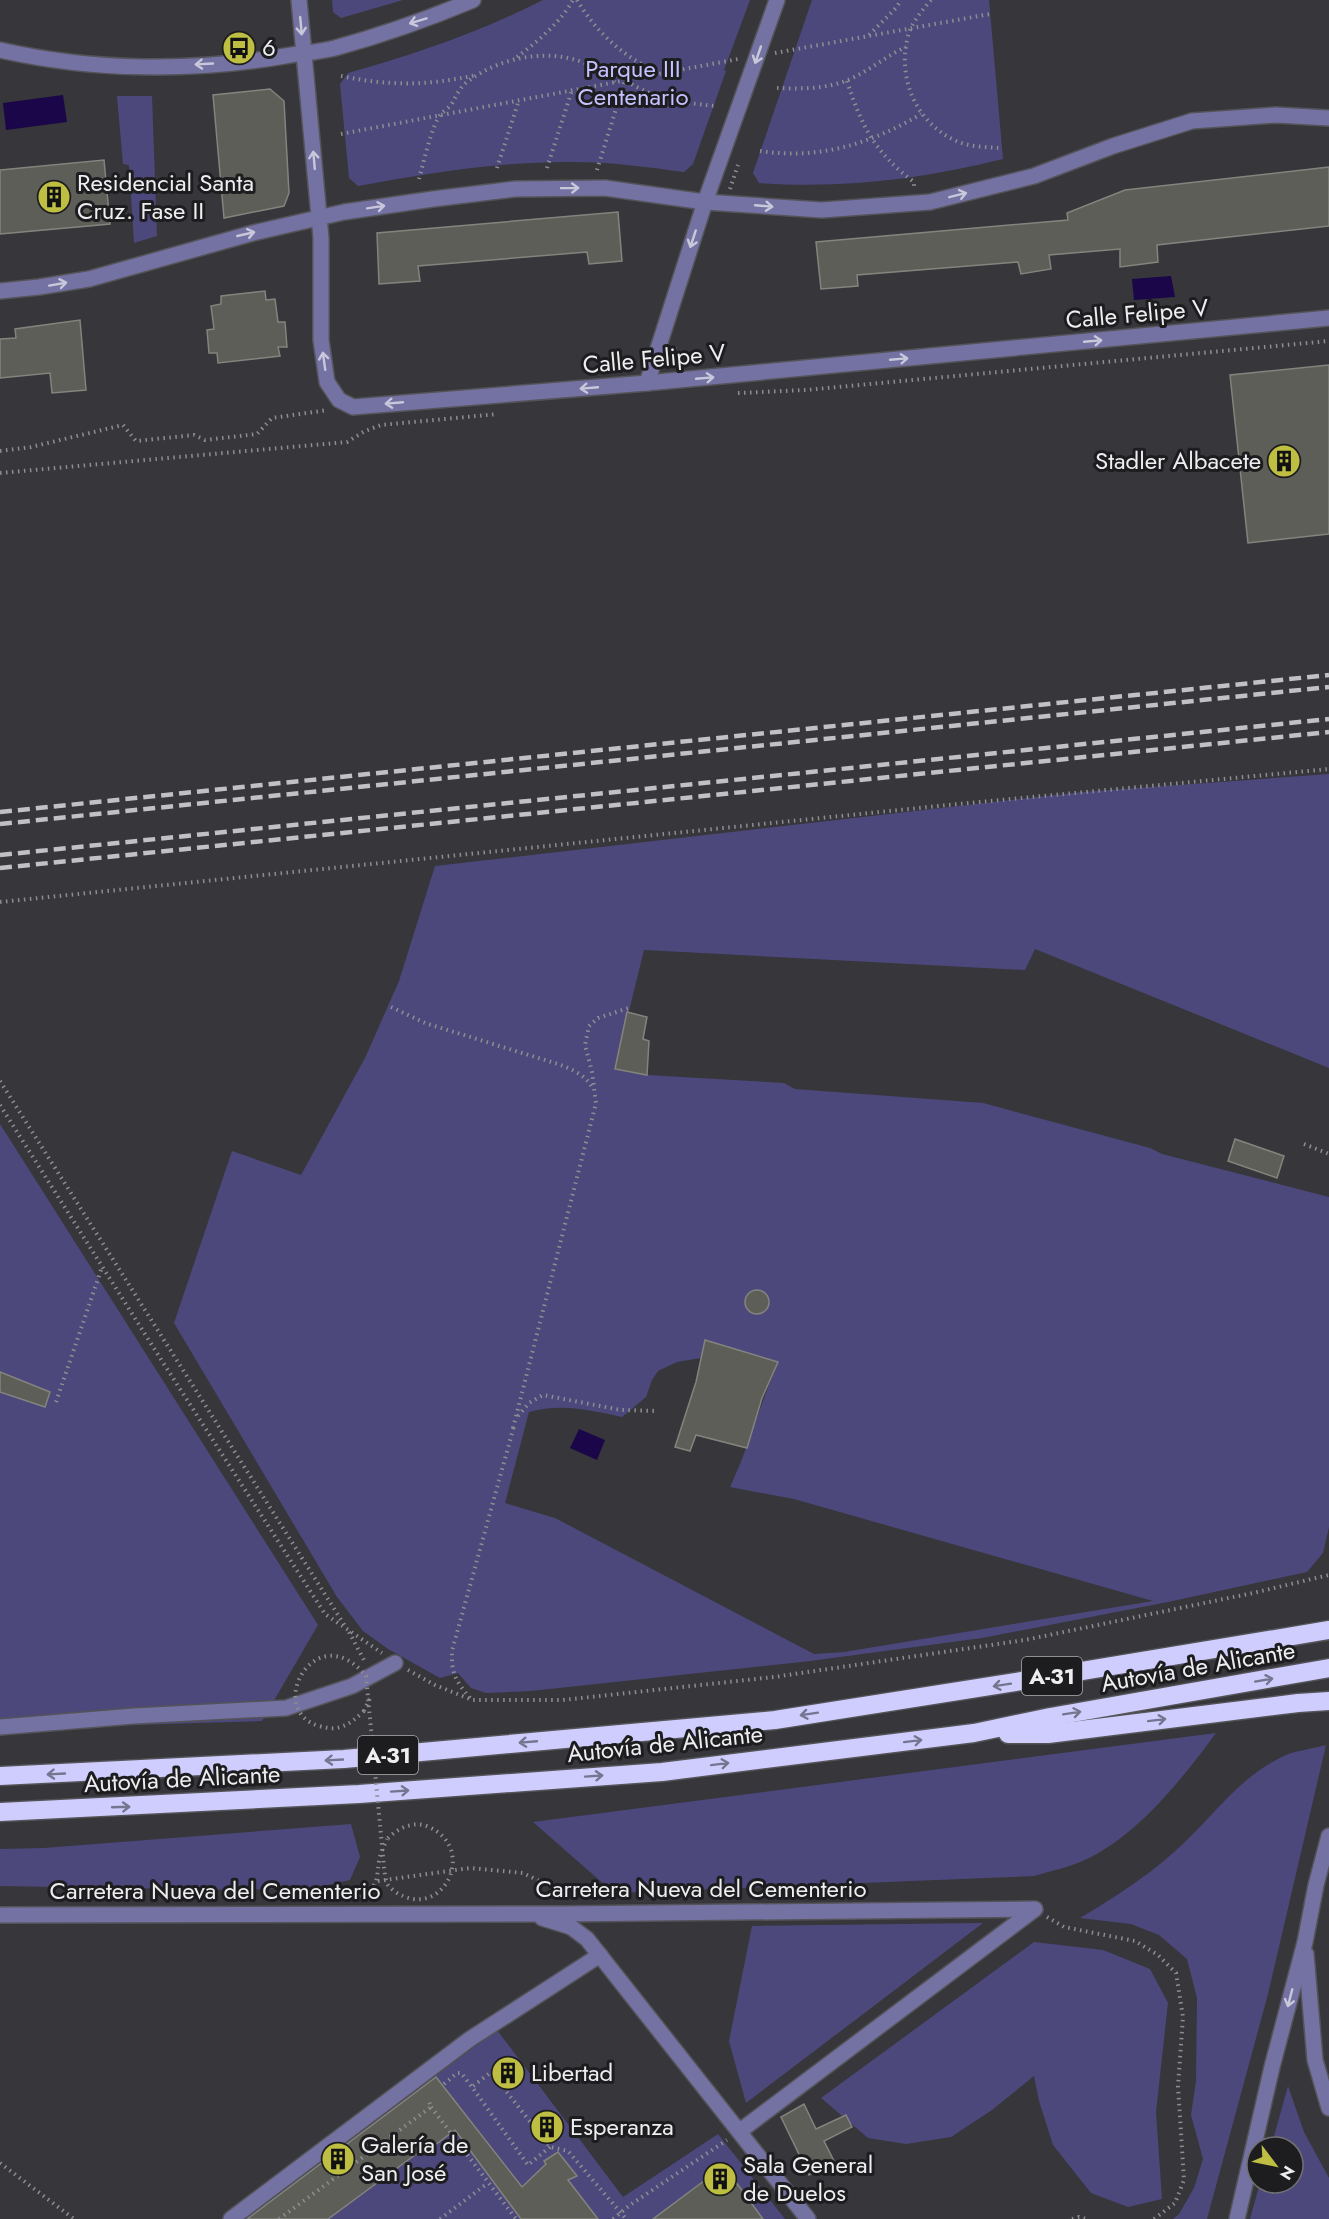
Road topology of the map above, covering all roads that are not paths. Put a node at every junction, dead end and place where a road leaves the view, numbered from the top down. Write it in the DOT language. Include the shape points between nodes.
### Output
graph roads {
  1 [pos="299,0"];
  2 [pos="473,0"];
  3 [pos="777,0"];
  4 [pos="0,50"];
  5 [pos="304,53"];
  6 [pos="1329,118"];
  7 [pos="705,202"];
  8 [pos="319,219"];
  9 [pos="0,291"];
  10 [pos="1329,318"];
  11 [pos="647,383"];
  12 [pos="1329,1630"];
  13 [pos="395,1663"];
  14 [pos="1329,1668"];
  15 [pos="1329,1701"];
  16 [pos="0,1726"];
  17 [pos="974,1733"];
  18 [pos="0,1776"];
  19 [pos="0,1812"];
  20 [pos="1329,1836"];
  21 [pos="535,1913"];
  22 [pos="0,1915"];
  23 [pos="1305,1942"];
  24 [pos="600,1955"];
  25 [pos="1329,2108"];
  26 [pos="740,2131"];
  27 [pos="231,2219"];
  28 [pos="808,2219"];
  29 [pos="1237,2219"];
  1 -- 5 [label="street, one-way"];
  2 -- 5 [label="street, one-way" via="437,16 334,48"];
  3 -- 7 [label="street, one-way"];
  5 -- 4 [label="street, one-way" via="243,63 141,67 81,64"];
  8 -- 5 [label="street, one-way"];
  7 -- 6 [label="street, one-way" via="822,210 930,202 1034,176 1192,122 1276,115"];
  8 -- 7 [label="street, one-way" via="421,200 515,189 605,188"];
  7 -- 11 [label="street, one-way"];
  9 -- 8 [label="street, one-way" via="88,279 218,241"];
  11 -- 8 [label="street, Calle Felipe V, one-way" via="352,407 339,400 327,382 321,340"];
  11 -- 10 [label="street, Calle Felipe V, one-way"];
  12 -- 18 [label="highway, Autovía de Alicante / A-31, one-way" via="775,1720 344,1759"];
  13 -- 16 [label="street" via="352,1686 286,1708"];
  17 -- 14 [label="highway, Autovía de Alicante / A-31, one-way"];
  17 -- 15 [label="highway, one-way" via="1048,1734"];
  19 -- 17 [label="highway, Autovía de Alicante / A-31, one-way" via="359,1794 662,1772"];
  20 -- 23 [label="street"];
  21 -- 22 [label="street, Carretera Nueva del Cementerio"];
  21 -- 24 [label="street" via="571,1927"];
  21 -- 26 [label="street, Carretera Nueva del Cementerio" via="1035,1910"];
  23 -- 25 [label="street" via="1315,2060"];
  23 -- 29 [label="street, one-way"];
  24 -- 26 [label="street"];
  24 -- 27 [label="street" via="470,2039"];
  26 -- 28 [label="street"];
}
